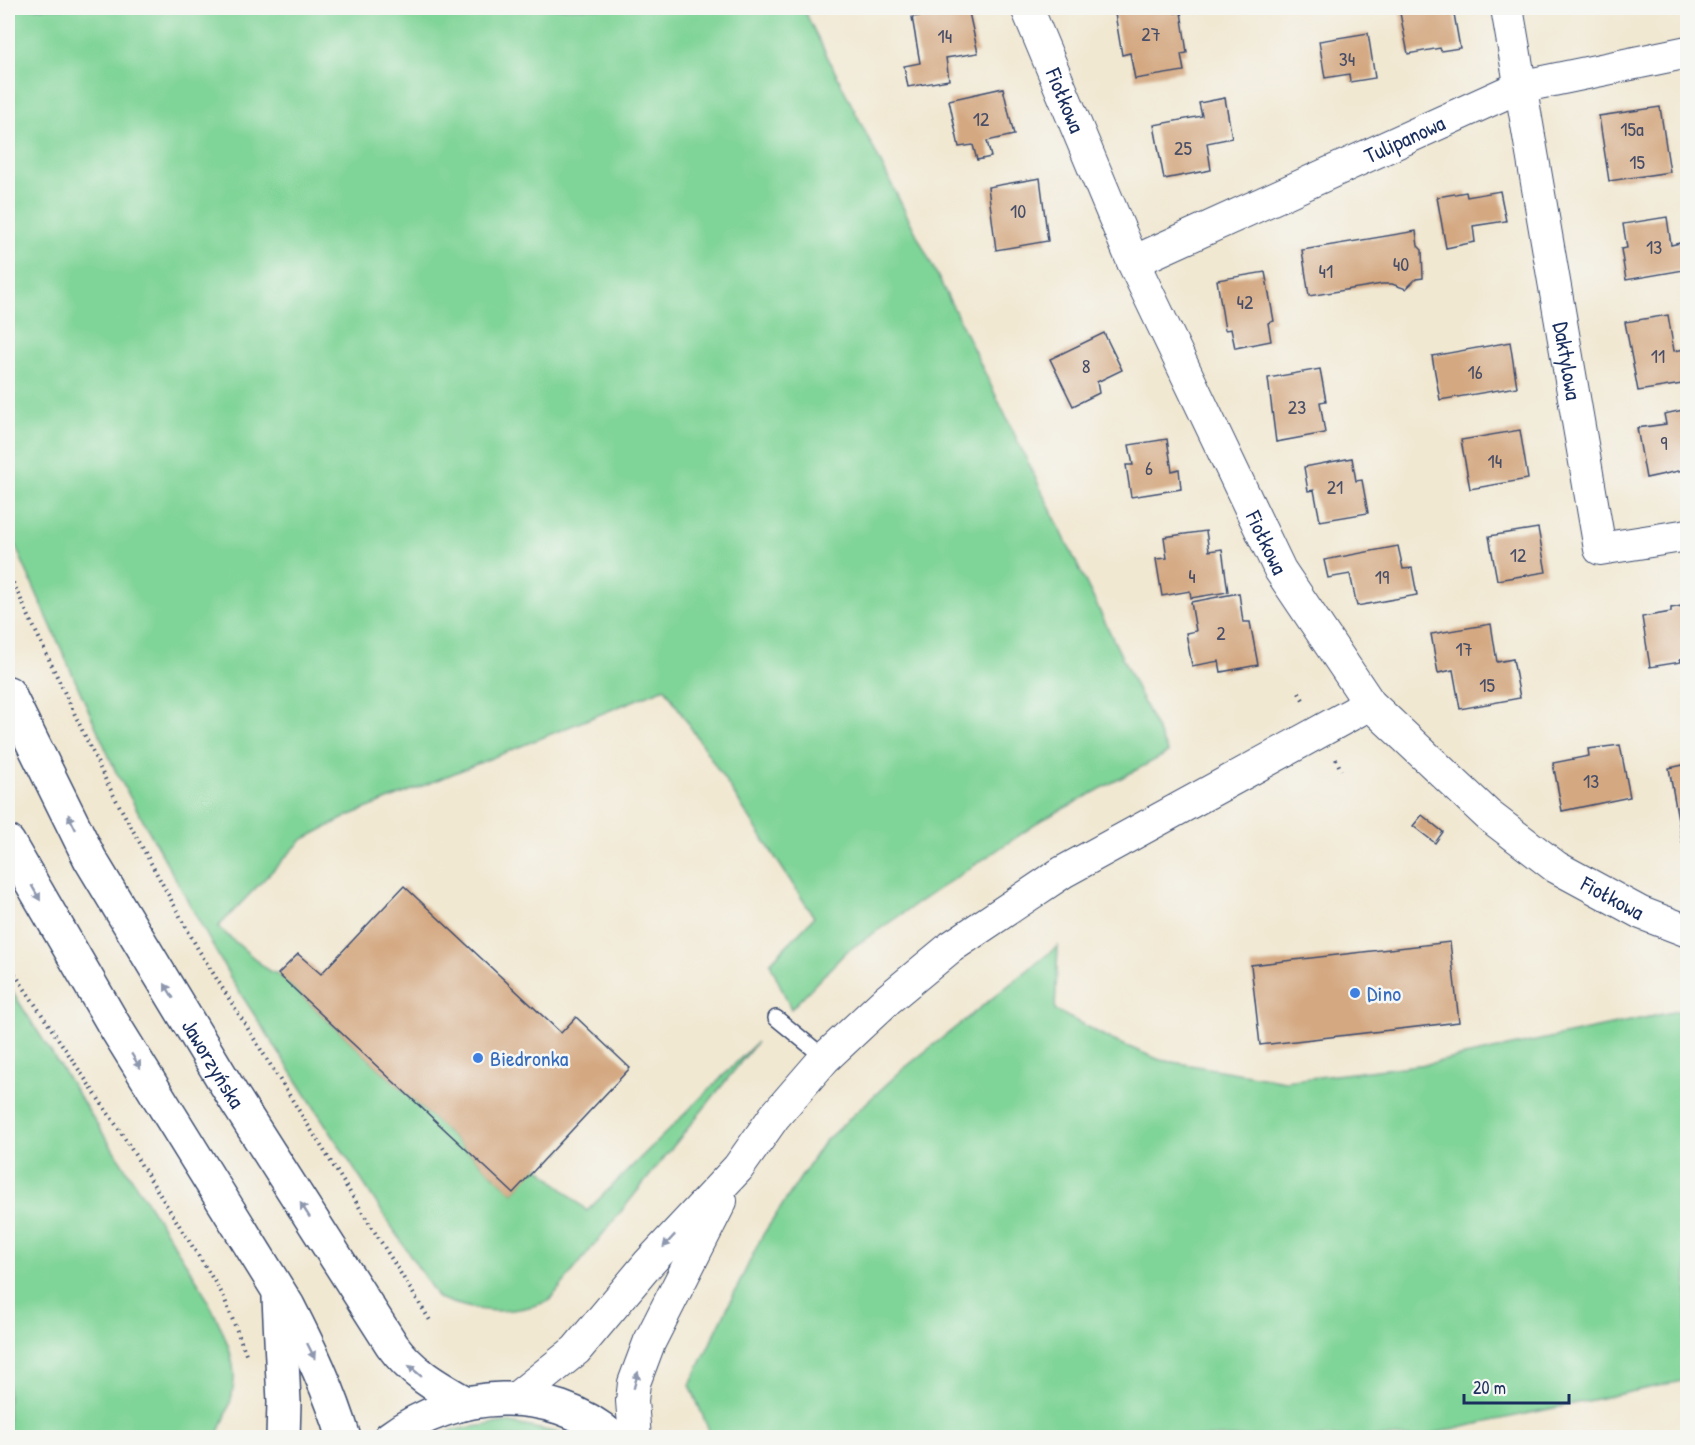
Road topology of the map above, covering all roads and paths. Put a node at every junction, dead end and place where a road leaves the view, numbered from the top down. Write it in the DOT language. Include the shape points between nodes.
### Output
graph roads {
  1 [pos="1027,8"];
  2 [pos="1507,8"];
  3 [pos="1688,52"];
  4 [pos="1519,87"];
  5 [pos="1133,262"];
  6 [pos="1688,535"];
  7 [pos="8,572"];
  8 [pos="8,693"];
  9 [pos="1370,704"];
  10 [pos="8,842"];
  11 [pos="1688,931"];
  12 [pos="8,964"];
  13 [pos="776,1018"];
  14 [pos="825,1058"];
  15 [pos="738,1168"];
  16 [pos="279,1290"];
  17 [pos="431,1322"];
  18 [pos="248,1359"];
  19 [pos="515,1399"];
  20 [pos="464,1402"];
  21 [pos="283,1437"];
  22 [pos="344,1437"];
  23 [pos="390,1437"];
  24 [pos="613,1437"];
  25 [pos="635,1437"];
  1 -- 5 [label="street, Fiołkowa"];
  2 -- 4 [label="street"];
  3 -- 4 [label="street, Tulipanowa"];
  4 -- 5 [label="street, Tulipanowa"];
  4 -- 6 [label="street, Daktylowa" via="1600,549"];
  5 -- 9 [label="street, Fiołkowa" via="1280,570"];
  7 -- 17 [label="path" via="107,783 198,949"];
  20 -- 8 [label="main road, Jaworzyńska, one-way" via="424,1379 392,1345 232,1096 90,859"];
  9 -- 11 [label="street, Fiołkowa" via="1488,815 1556,867 1641,913"];
  9 -- 14 [label="street" via="1063,872 951,947"];
  10 -- 16 [label="main road, one-way" via="114,1025"];
  12 -- 18 [label="path" via="223,1295"];
  13 -- 14 [label="lane"];
  14 -- 15 [label="street" via="774,1117"];
  15 -- 19 [label="street, one-way" via="648,1264 576,1350"];
  25 -- 15 [label="street, one-way" via="634,1383 649,1343"];
  16 -- 21 [label="main road"];
  16 -- 22 [label="main road, one-way" via="313,1354"];
  19 -- 20 [label="main road"];
  19 -- 24 [label="main road" via="554,1406"];
  20 -- 23 [label="main road" via="435,1411"];
}
